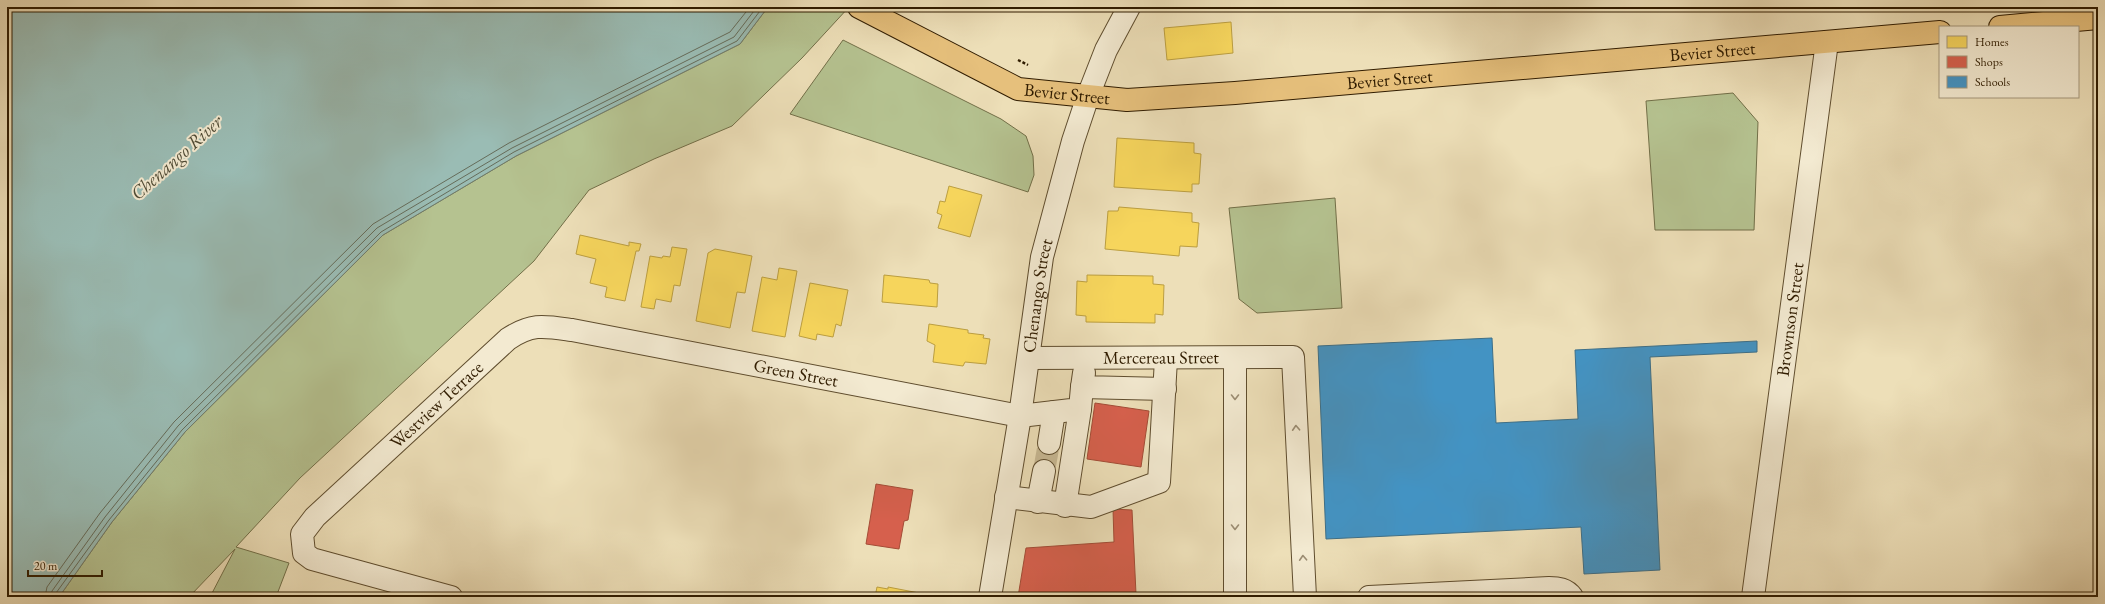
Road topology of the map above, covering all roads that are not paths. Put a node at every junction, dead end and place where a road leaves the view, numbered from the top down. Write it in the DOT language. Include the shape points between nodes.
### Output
graph roads {
  1 [pos="1129,7"];
  2 [pos="865,10"];
  3 [pos="2098,18"];
  4 [pos="2011,26"];
  5 [pos="1939,32"];
  6 [pos="1827,42"];
  7 [pos="1088,96"];
  8 [pos="572,330"];
  9 [pos="1029,358"];
  10 [pos="1235,358"];
  11 [pos="1086,359"];
  12 [pos="1166,359"];
  13 [pos="1082,387"];
  14 [pos="1165,389"];
  15 [pos="1080,409"];
  16 [pos="1054,412"];
  17 [pos="1020,416"];
  18 [pos="1049,443"];
  19 [pos="1044,471"];
  20 [pos="1006,497"];
  21 [pos="1038,502"];
  22 [pos="1065,506"];
  23 [pos="451,597"];
  24 [pos="990,597"];
  25 [pos="1235,597"];
  26 [pos="1305,597"];
  27 [pos="1369,597"];
  28 [pos="1572,597"];
  29 [pos="1752,597"];
  1 -- 7 [label="street, Chenango Street" via="1106,50"];
  2 -- 7 [label="main road, Bevier Street" via="1018,89"];
  3 -- 4 [label="main road"];
  5 -- 6 [label="main road, Bevier Street"];
  6 -- 7 [label="main road, Bevier Street" via="1228,93 1127,100"];
  6 -- 29 [label="street, Brownson Street"];
  7 -- 9 [label="street, Chenango Street" via="1073,141 1042,257"];
  8 -- 17 [label="street, Green Street"];
  8 -- 23 [label="street, Westview Terrace" via="538,326 522,330 508,339 315,517 302,534 304,553 312,559"];
  9 -- 11 [label="street, Mercereau Street"];
  9 -- 17 [label="street, Chenango Street"];
  10 -- 12 [label="street, Mercereau Street"];
  10 -- 25 [label="street, one-way"];
  26 -- 10 [label="street, Mercereau Street, one-way" via="1293,357"];
  11 -- 12 [label="street, Mercereau Street"];
  11 -- 13 [label="street"];
  12 -- 14 [label="street"];
  13 -- 14 [label="street"];
  13 -- 15 [label="street"];
  14 -- 22 [label="street" via="1159,482 1092,507"];
  15 -- 16 [label="street, Green Street"];
  15 -- 22 [label="street"];
  16 -- 17 [label="street, Green Street"];
  16 -- 18 [label="street"];
  17 -- 20 [label="street, Chenango Street"];
  19 -- 21 [label="street"];
  20 -- 21 [label="street"];
  20 -- 24 [label="street, Chenango Street"];
  21 -- 22 [label="street"];
  27 -- 28 [label="street" via="1548,588 1569,592"];
}
